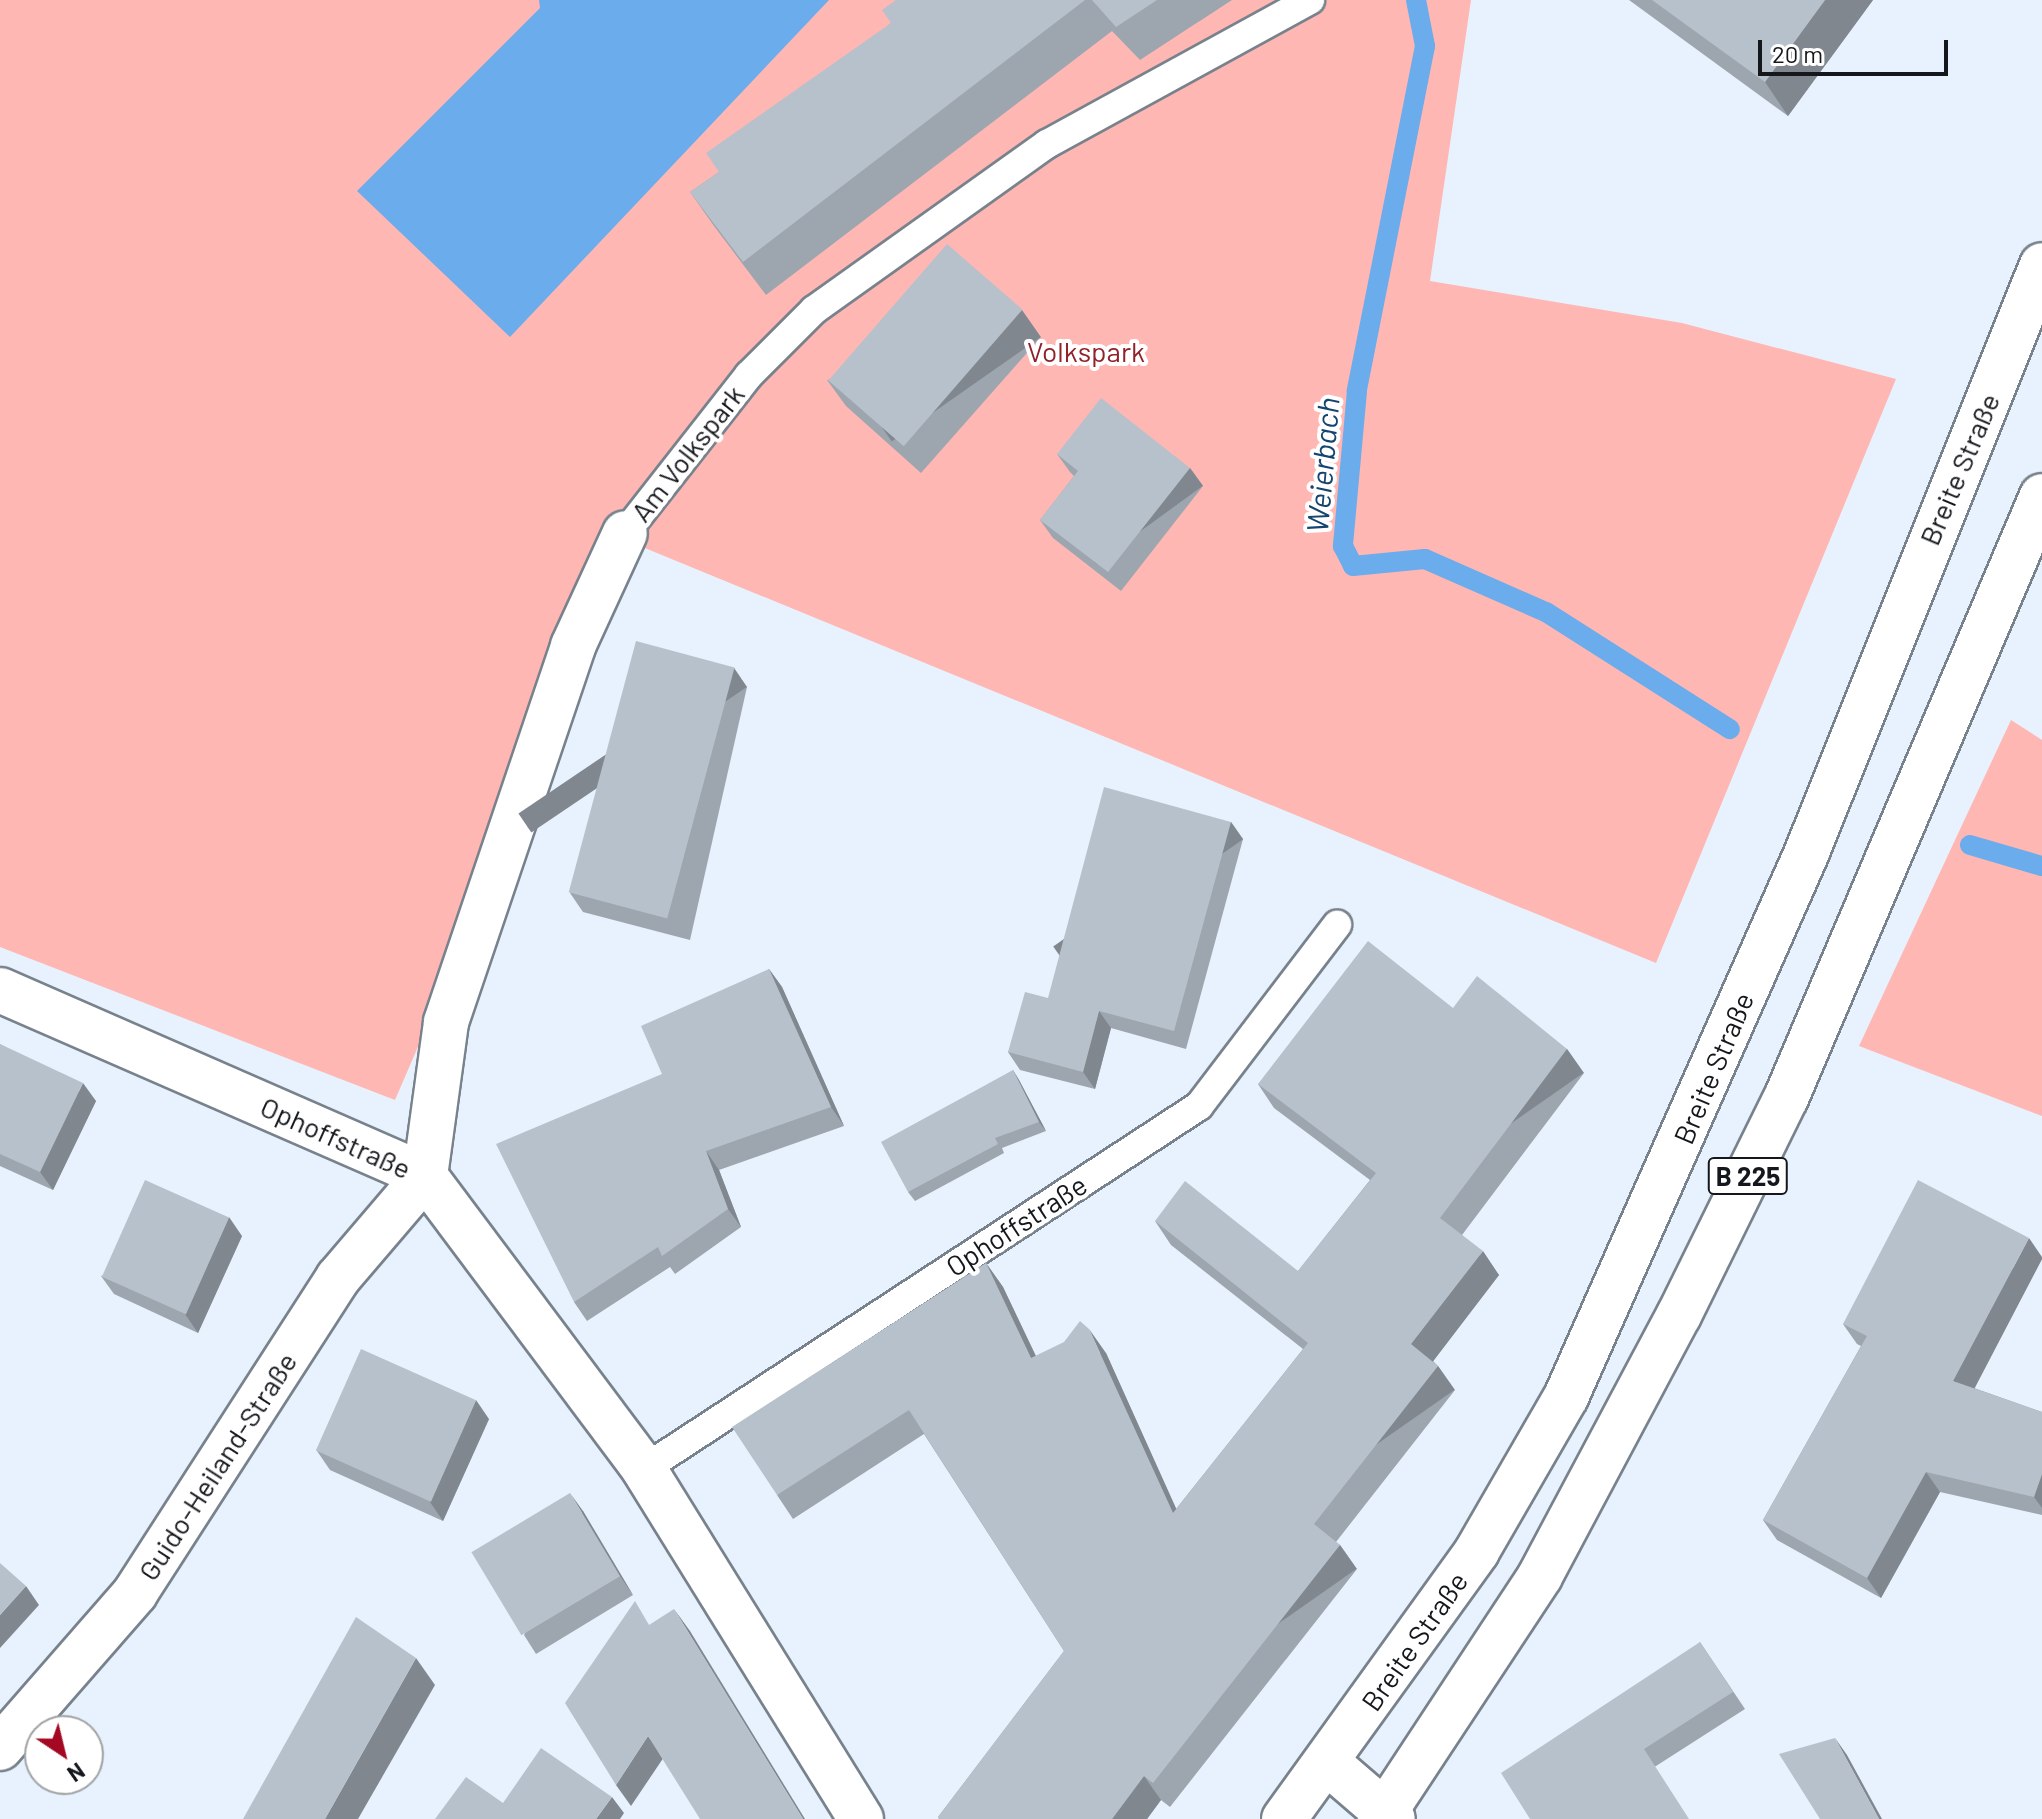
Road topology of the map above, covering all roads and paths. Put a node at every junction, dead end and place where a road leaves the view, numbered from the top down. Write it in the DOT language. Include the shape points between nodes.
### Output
graph roads {
  1 [pos="1310,0"];
  2 [pos="2042,265"];
  3 [pos="2030,332"];
  4 [pos="2042,496"];
  5 [pos="625,533"];
  6 [pos="1337,925"];
  7 [pos="0,990"];
  8 [pos="425,1176"];
  9 [pos="644,1469"];
  10 [pos="0,1748"];
  11 [pos="1329,1764"];
  12 [pos="1386,1816"];
  13 [pos="861,1819"];
  14 [pos="1284,1819"];
  1 -- 5 [label="lane, Am Volkspark" via="1047,144 814,310 749,375"];
  2 -- 3 [label="main road, Breite Straße / B 225"];
  3 -- 11 [label="main road, Breite Straße / B 225" via="1566,1397 1477,1551"];
  4 -- 12 [label="main road, B 225" via="1786,1098 1679,1315 1540,1576"];
  5 -- 8 [label="main road, Am Volkspark" via="573,646 446,1022"];
  6 -- 9 [label="lane, Ophoffstraße" via="1199,1106"];
  7 -- 8 [label="main road, Ophoffstraße"];
  8 -- 9 [label="main road, Ophoffstraße"];
  8 -- 10 [label="main road, Guido-Heiland-Straße" via="338,1278 135,1593"];
  9 -- 13 [label="main road, Ophoffstraße"];
  11 -- 12 [label="main road"];
  11 -- 14 [label="main road, Breite Straße / B 225"];
}
